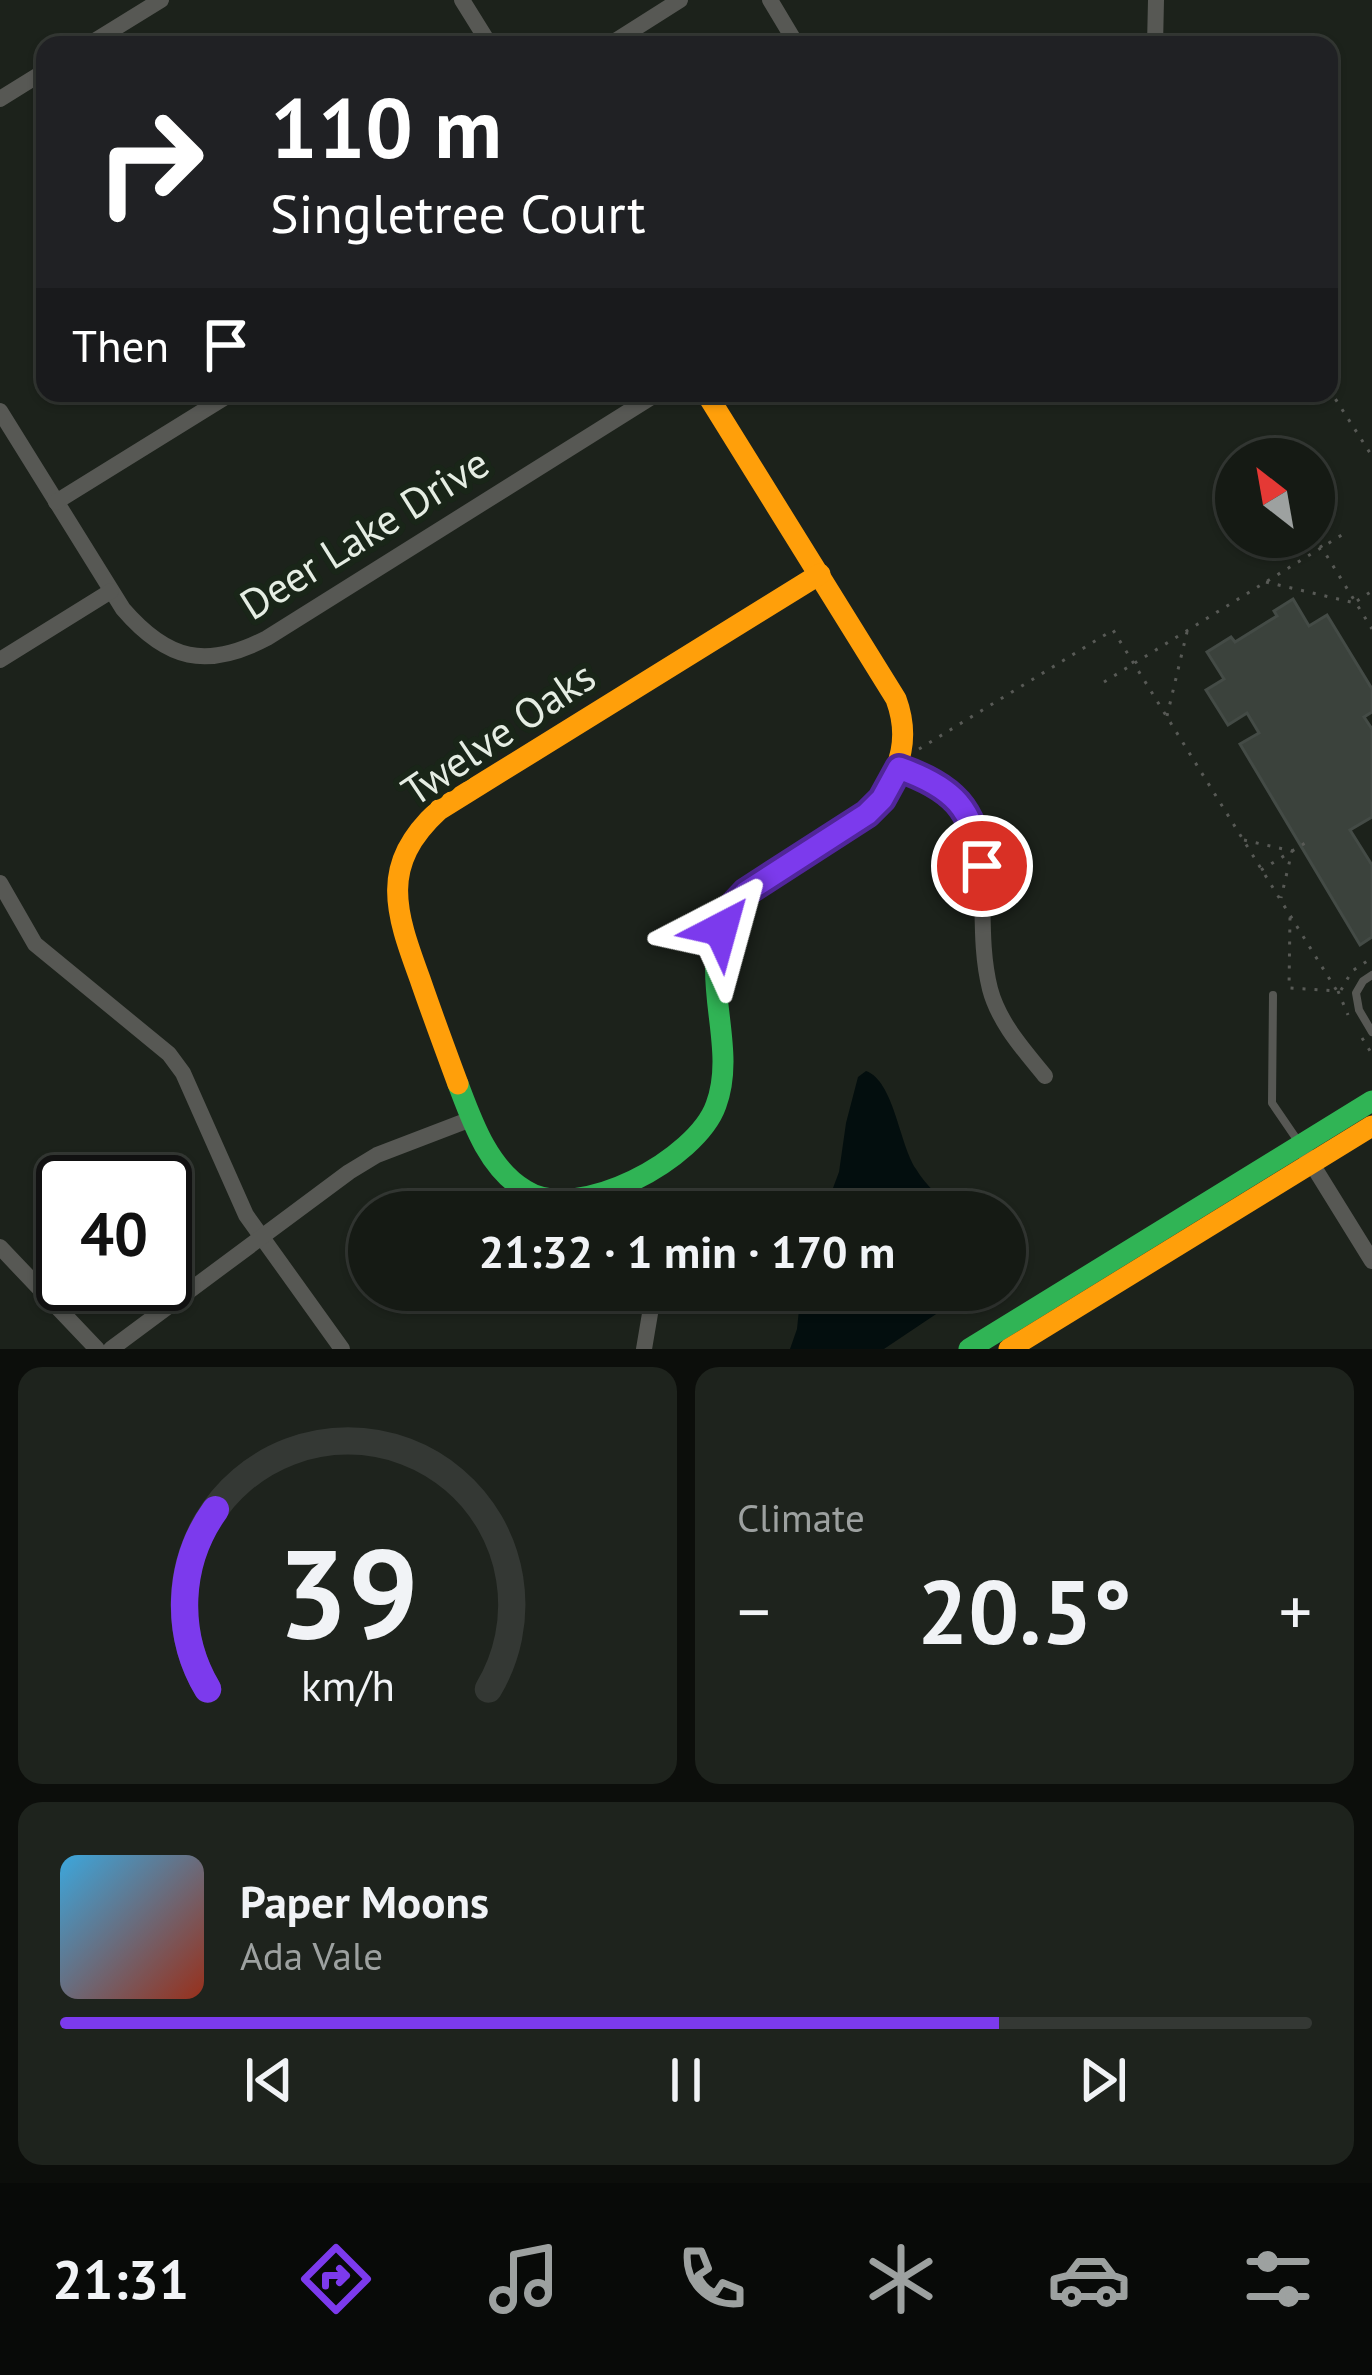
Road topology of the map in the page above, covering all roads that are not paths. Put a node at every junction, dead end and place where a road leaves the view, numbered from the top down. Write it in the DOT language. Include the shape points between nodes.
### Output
graph roads {
  1 [pos="161,0"];
  2 [pos="462,0"];
  3 [pos="680,0"];
  4 [pos="770,0"];
  5 [pos="1156,0"];
  6 [pos="103,36"];
  7 [pos="484,36"];
  8 [pos="623,36"];
  9 [pos="792,36"];
  10 [pos="1155,36"];
  11 [pos="36,77"];
  12 [pos="0,99"];
  13 [pos="217,402"];
  14 [pos="644,402"];
  15 [pos="712,402"];
  16 [pos="0,411"];
  17 [pos="56,502"];
  18 [pos="820,574"];
  19 [pos="111,591"];
  20 [pos="0,660"];
  21 [pos="903,770"];
  22 [pos="0,884"];
  23 [pos="1372,975"];
  24 [pos="1273,995"];
  25 [pos="1372,1032"];
  26 [pos="1045,1076"];
  27 [pos="1372,1101"];
  28 [pos="471,1120"];
  29 [pos="1372,1126"];
  30 [pos="1306,1154"];
  31 [pos="621,1185"];
  32 [pos="624,1191"];
  33 [pos="261,1238"];
  34 [pos="0,1247"];
  35 [pos="1372,1261"];
  36 [pos="650,1311"];
  37 [pos="97,1349"];
  38 [pos="110,1349"];
  39 [pos="343,1349"];
  40 [pos="644,1349"];
  41 [pos="969,1349"];
  42 [pos="1009,1349"];
  1 -- 6 [label="street"];
  2 -- 7 [label="street"];
  3 -- 8 [label="street"];
  4 -- 9 [label="street"];
  5 -- 10 [label="street"];
  11 -- 12 [label="street"];
  13 -- 17 [label="street"];
  14 -- 19 [label="street, Deer Lake Drive" via="246,649 213,657 174,651 143,633"];
  15 -- 18 [label="street"];
  16 -- 17 [label="street, Deer Lake Drive"];
  17 -- 19 [label="street, Deer Lake Drive"];
  18 -- 21 [label="street" via="897,700"];
  18 -- 28 [label="street, Twelve Oaks" via="439,810 409,841 396,877 398,917"];
  19 -- 20 [label="street"];
  21 -- 26 [label="street" via="945,790 974,824 991,994"];
  21 -- 31 [label="street, Twelve Oaks" via="867,814 731,908 715,949 722,1073 716,1106 694,1140"];
  22 -- 33 [label="street" via="34,944 170,1054"];
  23 -- 25 [label="lane" via="1356,993"];
  24 -- 30 [label="lane" via="1272,1103"];
  27 -- 30 [label="street"];
  28 -- 31 [label="street, Twelve Oaks" via="490,1160 532,1193 568,1200"];
  28 -- 33 [label="street" via="377,1155"];
  29 -- 30 [label="street"];
  30 -- 35 [label="street"];
  30 -- 41 [label="street"];
  30 -- 42 [label="street"];
  31 -- 32 [label="street"];
  33 -- 38 [label="street"];
  33 -- 39 [label="street"];
  34 -- 37 [label="street"];
  36 -- 40 [label="street"];
}
